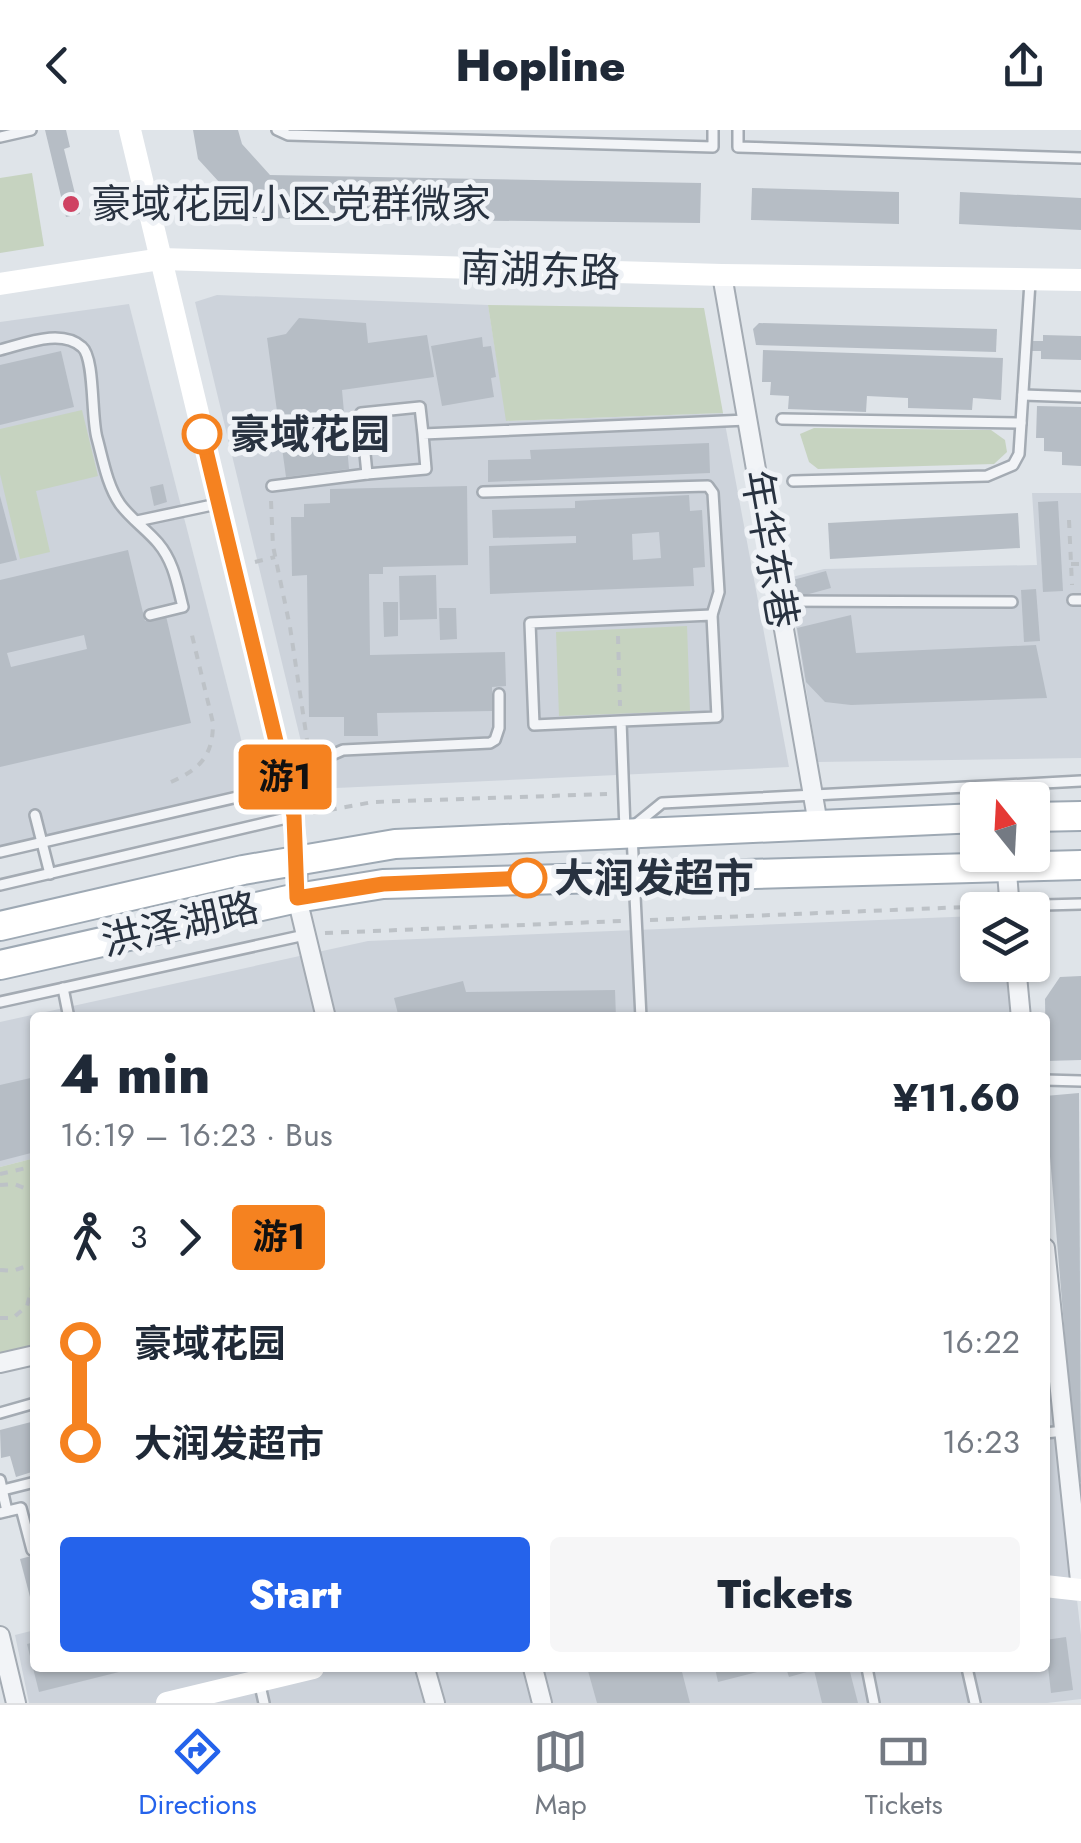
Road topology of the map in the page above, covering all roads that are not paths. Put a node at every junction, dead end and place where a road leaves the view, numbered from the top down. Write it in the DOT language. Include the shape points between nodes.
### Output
graph roads {
  1 [pos="31,130"];
  2 [pos="130,130"];
  3 [pos="277,130"];
  4 [pos="713,130"];
  5 [pos="738,130"];
  6 [pos="0,137"];
  7 [pos="1081,158"];
  8 [pos="161,259"];
  9 [pos="722,275"];
  10 [pos="1030,279"];
  11 [pos="1081,280"];
  12 [pos="0,284"];
  13 [pos="0,350"];
  14 [pos="1023,395"];
  15 [pos="1081,396"];
  16 [pos="782,419"];
  17 [pos="747,420"];
  18 [pos="1021,423"];
  19 [pos="423,434"];
  20 [pos="367,474"];
  21 [pos="793,481"];
  22 [pos="271,489"];
  23 [pos="483,492"];
  24 [pos="219,503"];
  25 [pos="136,521"];
  26 [pos="779,602"];
  27 [pos="1012,602"];
  28 [pos="150,615"];
  29 [pos="712,615"];
  30 [pos="499,694"];
  31 [pos="621,721"];
  32 [pos="286,781"];
  33 [pos="1081,781"];
  34 [pos="812,793"];
  35 [pos="35,815"];
  36 [pos="294,816"];
  37 [pos="1081,816"];
  38 [pos="1050,817"];
  39 [pos="960,819"];
  40 [pos="818,824"];
  41 [pos="629,833"];
  42 [pos="42,842"];
  43 [pos="0,852"];
  44 [pos="298,859"];
  45 [pos="960,863"];
  46 [pos="1050,863"];
  47 [pos="1081,864"];
  48 [pos="50,874"];
  49 [pos="634,876"];
  50 [pos="0,886"];
  51 [pos="297,898"];
  52 [pos="1081,904"];
  53 [pos="1050,906"];
  54 [pos="0,926"];
  55 [pos="306,935"];
  56 [pos="0,965"];
  57 [pos="1018,982"];
  58 [pos="63,988"];
  59 [pos="0,1002"];
  60 [pos="68,1012"];
  61 [pos="325,1012"];
  62 [pos="641,1012"];
  63 [pos="1020,1012"];
  64 [pos="1050,1080"];
  65 [pos="1081,1082"];
  66 [pos="1050,1350"];
  67 [pos="30,1356"];
  68 [pos="0,1363"];
  69 [pos="30,1405"];
  70 [pos="0,1413"];
  71 [pos="1054,1432"];
  72 [pos="30,1482"];
  73 [pos="1,1485"];
  74 [pos="4,1512"];
  75 [pos="30,1543"];
  76 [pos="1050,1587"];
  77 [pos="1081,1590"];
  78 [pos="0,1636"];
  79 [pos="305,1672"];
  80 [pos="426,1672"];
  81 [pos="534,1672"];
  82 [pos="868,1672"];
  83 [pos="968,1672"];
  84 [pos="261,1692"];
  85 [pos="16,1703"];
  86 [pos="167,1703"];
  87 [pos="434,1703"];
  88 [pos="542,1703"];
  89 [pos="874,1703"];
  90 [pos="975,1703"];
  1 -- 6 [label="lane"];
  2 -- 8 [label="street"];
  3 -- 4 [label="lane" via="713,146"];
  5 -- 7 [label="lane" via="738,147"];
  8 -- 9 [label="street, 南湖东路"];
  8 -- 12 [label="street, 南湖东路"];
  8 -- 24 [label="street"];
  9 -- 10 [label="street, 南湖东路"];
  9 -- 17 [label="street, 年华东巷"];
  10 -- 11 [label="street, 南湖东路"];
  10 -- 14 [label="lane"];
  13 -- 25 [label="lane" via="56,338 85,349 91,411 111,488"];
  14 -- 15 [label="lane"];
  14 -- 18 [label="lane"];
  16 -- 18 [label="lane"];
  17 -- 19 [label="lane"];
  17 -- 26 [label="street, 年华东巷"];
  18 -- 21 [label="lane" via="1013,465 987,476"];
  19 -- 20 [label="lane" via="426,469"];
  19 -- 20 [label="lane" via="420,407 362,413"];
  20 -- 22 [label="lane"];
  23 -- 29 [label="lane" via="708,486 719,592"];
  24 -- 25 [label="lane"];
  24 -- 32 [label="street"];
  25 -- 28 [label="lane" via="170,561 183,607"];
  26 -- 27 [label="lane"];
  26 -- 34 [label="street, 年华东巷"];
  29 -- 31 [label="lane" via="716,717"];
  29 -- 31 [label="lane" via="530,622 534,725"];
  30 -- 32 [label="lane" via="498,734 490,742 344,750"];
  31 -- 41 [label="lane"];
  32 -- 36 [label="street"];
  32 -- 42 [label="lane"];
  33 -- 34 [label="lane"];
  34 -- 40 [label="street, 年华东巷"];
  34 -- 41 [label="lane" via="662,803"];
  35 -- 42 [label="lane"];
  36 -- 44 [label="street"];
  36 -- 48 [label="lane"];
  37 -- 38 [label="main road"];
  39 -- 40 [label="main road, 洪泽湖路"];
  40 -- 41 [label="main road, 洪泽湖路"];
  41 -- 44 [label="main road, 洪泽湖路" via="394,844"];
  41 -- 49 [label="lane"];
  42 -- 43 [label="lane"];
  42 -- 48 [label="lane"];
  44 -- 51 [label="street"];
  44 -- 54 [label="main road, 洪泽湖路"];
  45 -- 49 [label="main road, 洪泽湖路"];
  46 -- 47 [label="main road, 洪泽湖路"];
  48 -- 50 [label="lane"];
  49 -- 51 [label="main road, 洪泽湖路" via="383,884"];
  49 -- 62 [label="lane"];
  51 -- 55 [label="street"];
  51 -- 56 [label="main road, 洪泽湖路"];
  52 -- 53 [label="lane"];
  55 -- 58 [label="lane"];
  55 -- 61 [label="street"];
  57 -- 63 [label="street"];
  58 -- 59 [label="lane"];
  58 -- 60 [label="lane"];
  64 -- 65 [label="lane"];
  66 -- 71 [label="street"];
  67 -- 68 [label="street"];
  69 -- 70 [label="lane"];
  71 -- 77 [label="street"];
  72 -- 73 [label="lane"];
  73 -- 74 [label="lane"];
  74 -- 75 [label="lane" via="20,1508"];
  76 -- 77 [label="street"];
  78 -- 85 [label="street"];
  79 -- 84 [label="street"];
  80 -- 87 [label="street"];
  81 -- 88 [label="street"];
  82 -- 89 [label="lane"];
  83 -- 90 [label="lane"];
  84 -- 86 [label="street"];
}
